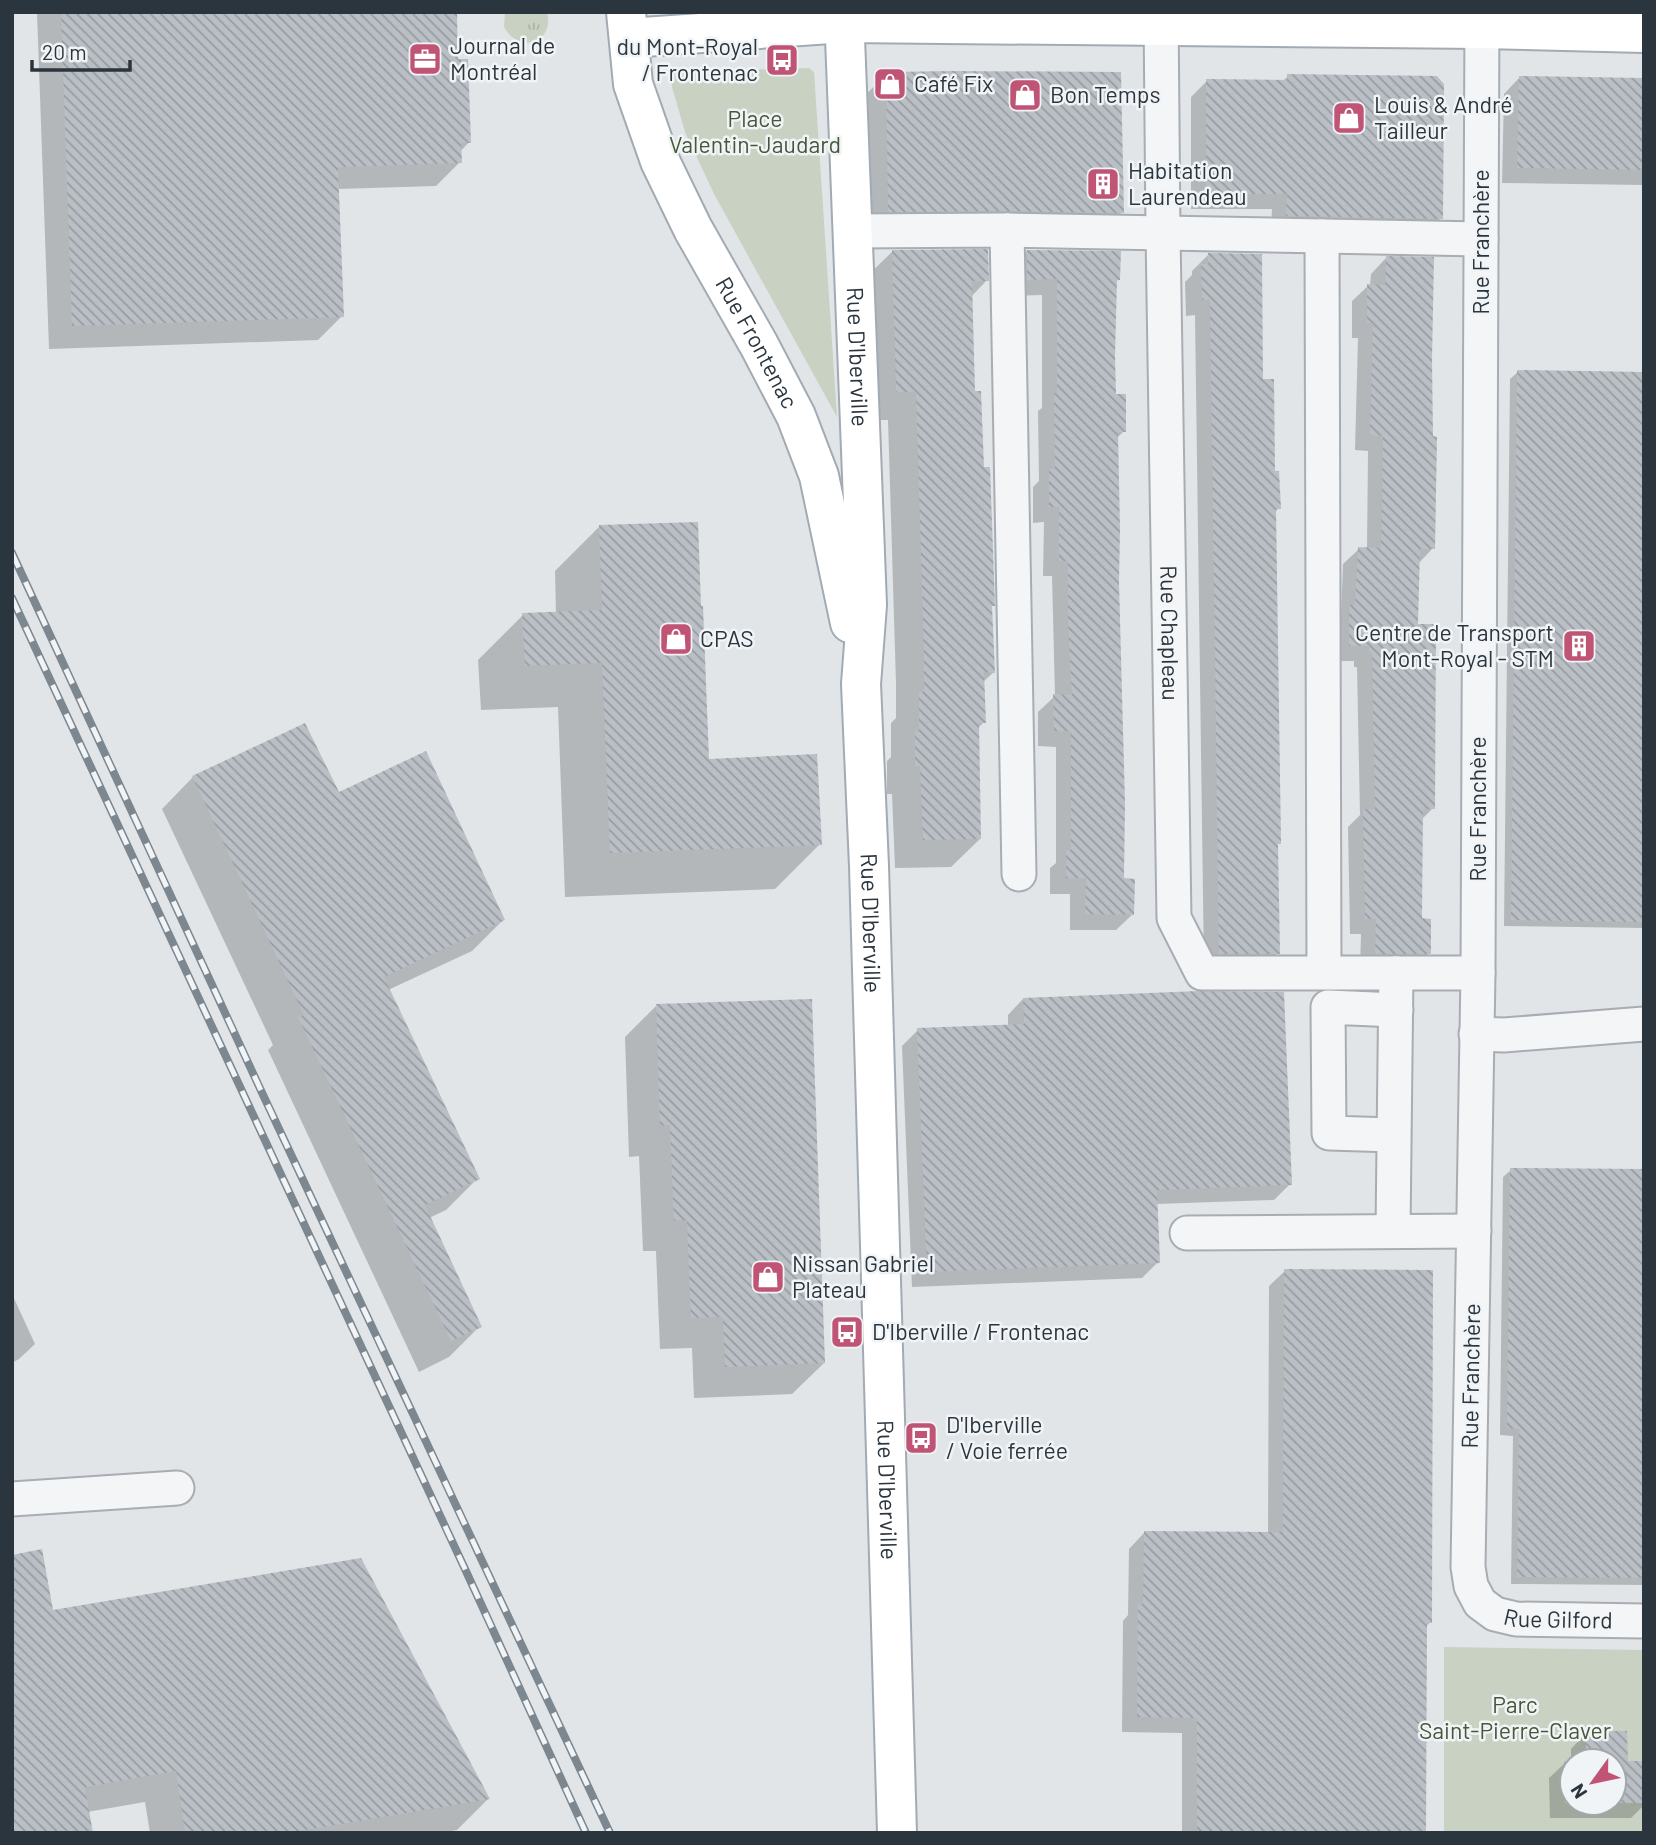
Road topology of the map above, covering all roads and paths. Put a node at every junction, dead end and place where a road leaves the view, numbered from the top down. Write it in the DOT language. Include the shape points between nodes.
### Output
graph roads {
  1 [pos="845,17"];
  2 [pos="1161,19"];
  3 [pos="1481,21"];
  4 [pos="627,25"];
  5 [pos="1644,33"];
  6 [pos="1007,230"];
  7 [pos="853,231"];
  8 [pos="1163,233"];
  9 [pos="1322,236"];
  10 [pos="1481,239"];
  11 [pos="861,684"];
  12 [pos="1019,874"];
  13 [pos="1324,972"];
  14 [pos="1396,973"];
  15 [pos="1478,973"];
  16 [pos="1396,1010"];
  17 [pos="1644,1024"];
  18 [pos="1476,1034"];
  19 [pos="1393,1135"];
  20 [pos="1393,1231"];
  21 [pos="1474,1231"];
  22 [pos="1187,1233"];
  23 [pos="177,1488"];
  24 [pos="12,1499"];
  25 [pos="1480,1603"];
  26 [pos="1644,1621"];
  27 [pos="897,1833"];
  1 -- 2 [label="main road"];
  1 -- 4 [label="main road"];
  1 -- 7 [label="main road, Rue D'Iberville"];
  2 -- 3 [label="main road"];
  2 -- 8 [label="street, Rue Chapleau"];
  3 -- 5 [label="main road"];
  3 -- 10 [label="street, Rue Franchère"];
  4 -- 11 [label="main road, Rue Frontenac" via="633,84 660,161 796,416 819,476"];
  6 -- 7 [label="street"];
  6 -- 8 [label="street"];
  6 -- 12 [label="street"];
  7 -- 11 [label="main road, Rue D'Iberville" via="867,605"];
  8 -- 9 [label="street"];
  8 -- 13 [label="street, Rue Chapleau" via="1174,918 1202,973"];
  9 -- 10 [label="street"];
  9 -- 13 [label="street"];
  10 -- 15 [label="street, Rue Franchère"];
  11 -- 27 [label="main road, Rue D'Iberville"];
  13 -- 14 [label="street, Rue Chapleau"];
  14 -- 15 [label="street, Rue Chapleau"];
  14 -- 16 [label="street"];
  15 -- 18 [label="street, Rue Franchère"];
  16 -- 19 [label="street"];
  16 -- 19 [label="street" via="1328,1007 1329,1133"];
  17 -- 18 [label="street"];
  18 -- 21 [label="street, Rue Franchère"];
  19 -- 20 [label="street"];
  20 -- 21 [label="street"];
  20 -- 22 [label="street"];
  21 -- 25 [label="street, Rue Franchère" via="1468,1567"];
  23 -- 24 [label="street"];
  25 -- 26 [label="street, Rue Gilford" via="1495,1614 1516,1619"];
}
